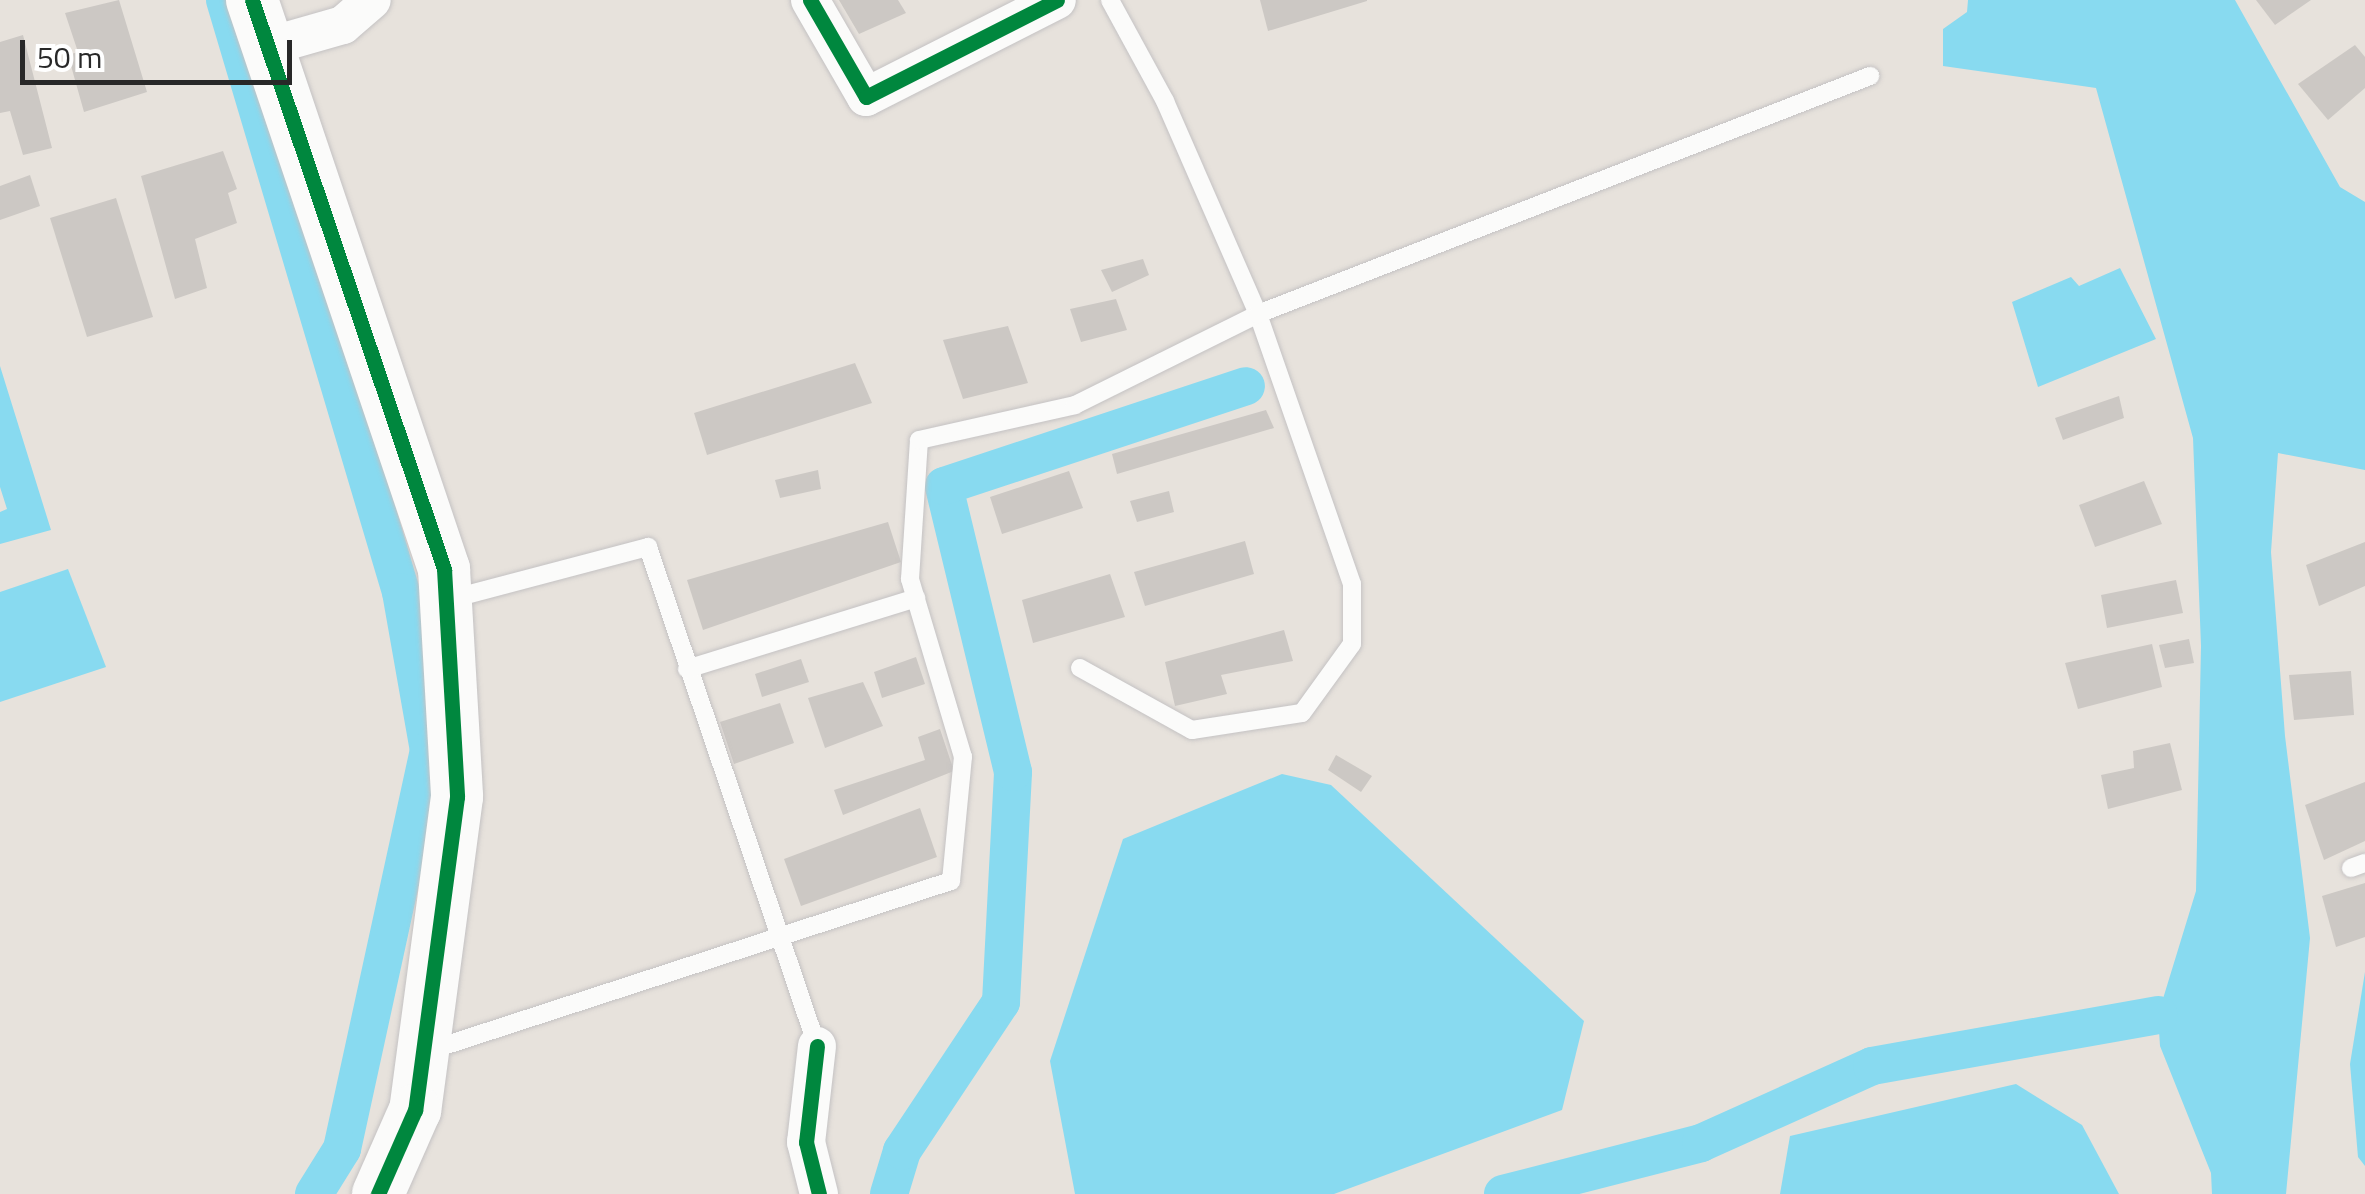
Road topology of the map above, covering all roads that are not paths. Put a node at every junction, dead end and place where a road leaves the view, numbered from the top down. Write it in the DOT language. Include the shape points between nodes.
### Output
graph roads {
  1 [pos="372,0"];
  2 [pos="810,0"];
  3 [pos="1057,0"];
  4 [pos="1110,0"];
  5 [pos="259,23"];
  6 [pos="1870,76"];
  7 [pos="1258,314"];
  8 [pos="916,598"];
  9 [pos="446,601"];
  10 [pos="1080,668"];
  11 [pos="688,669"];
  12 [pos="776,938"];
  13 [pos="816,1046"];
  14 [pos="422,1053"];
  15 [pos="378,1194"];
  16 [pos="819,1194"];
  1 -- 5 [label="street" via="343,25"];
  2 -- 3 [label="street" via="866,97"];
  4 -- 7 [label="lane" via="1165,101"];
  5 -- 9 [label="street" via="444,569"];
  6 -- 7 [label="lane"];
  7 -- 8 [label="lane" via="1075,405 919,440 910,579"];
  7 -- 10 [label="lane" via="1352,584 1352,644 1302,713 1192,730"];
  8 -- 11 [label="lane"];
  8 -- 12 [label="lane" via="964,757 951,881"];
  9 -- 11 [label="lane" via="648,547"];
  9 -- 14 [label="street" via="457,797"];
  11 -- 12 [label="lane"];
  12 -- 13 [label="lane"];
  12 -- 14 [label="lane"];
  13 -- 16 [label="street" via="806,1142"];
  14 -- 15 [label="street" via="415,1110"];
}
